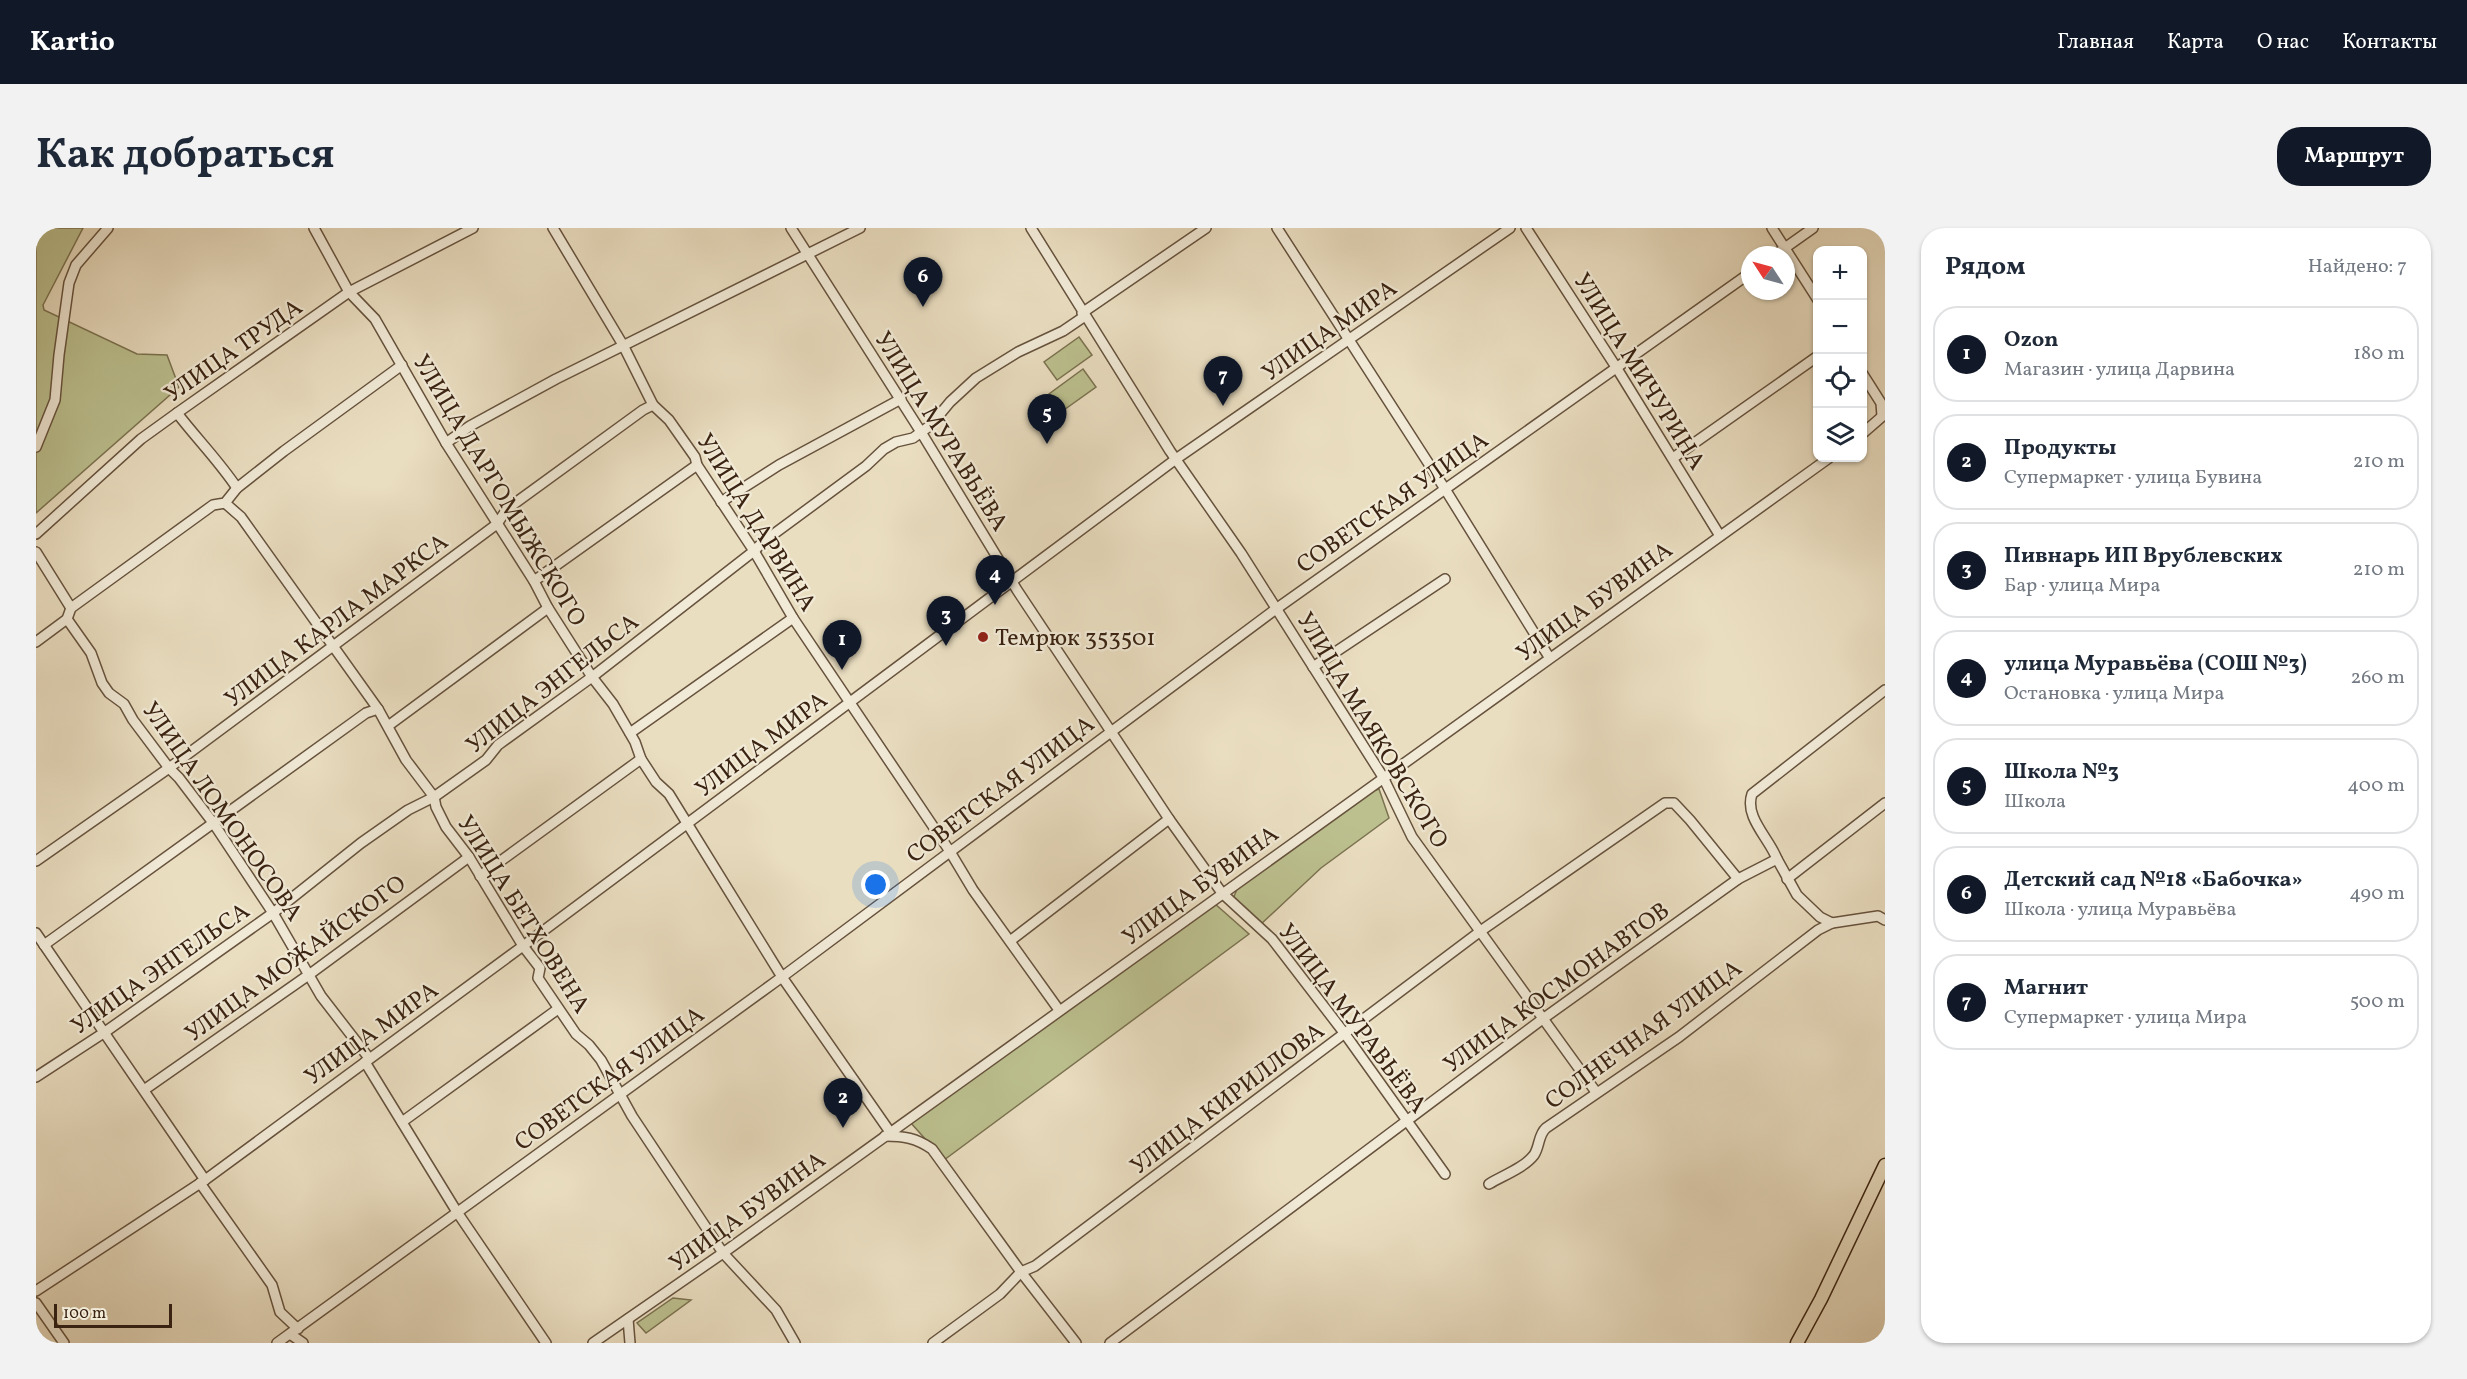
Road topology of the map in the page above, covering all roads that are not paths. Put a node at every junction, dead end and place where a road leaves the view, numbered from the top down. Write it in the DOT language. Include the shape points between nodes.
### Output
graph roads {
  1 [pos="108,228"];
  2 [pos="314,228"];
  3 [pos="472,228"];
  4 [pos="553,228"];
  5 [pos="791,228"];
  6 [pos="860,228"];
  7 [pos="1031,228"];
  8 [pos="1206,228"];
  9 [pos="1277,228"];
  10 [pos="1510,228"];
  11 [pos="1526,228"];
  12 [pos="1772,228"];
  13 [pos="1813,228"];
  14 [pos="1784,246"];
  15 [pos="1788,246"];
  16 [pos="808,254"];
  17 [pos="1795,264"];
  18 [pos="1741,279"];
  19 [pos="349,292"];
  20 [pos="1813,292"];
  21 [pos="1084,315"];
  22 [pos="1350,340"];
  23 [pos="623,345"];
  24 [pos="1813,360"];
  25 [pos="402,365"];
  26 [pos="1616,368"];
  27 [pos="1867,380"];
  28 [pos="901,399"];
  29 [pos="654,405"];
  30 [pos="177,412"];
  31 [pos="1884,415"];
  32 [pos="1867,430"];
  33 [pos="921,432"];
  34 [pos="446,443"];
  35 [pos="36,447"];
  36 [pos="1176,459"];
  37 [pos="1672,459"];
  38 [pos="1823,462"];
  39 [pos="697,465"];
  40 [pos="237,488"];
  41 [pos="1445,489"];
  42 [pos="722,502"];
  43 [pos="225,503"];
  44 [pos="498,524"];
  45 [pos="36,534"];
  46 [pos="1720,536"];
  47 [pos="754,551"];
  48 [pos="36,552"];
  49 [pos="1445,579"];
  50 [pos="1012,580"];
  51 [pos="534,581"];
  52 [pos="71,608"];
  53 [pos="548,608"];
  54 [pos="1276,609"];
  55 [pos="793,618"];
  56 [pos="67,619"];
  57 [pos="36,642"];
  58 [pos="334,646"];
  59 [pos="1549,657"];
  60 [pos="1313,668"];
  61 [pos="592,677"];
  62 [pos="1885,690"];
  63 [pos="849,703"];
  64 [pos="378,709"];
  65 [pos="388,726"];
  66 [pos="1110,732"];
  67 [pos="630,733"];
  68 [pos="641,759"];
  69 [pos="169,768"];
  70 [pos="1383,777"];
  71 [pos="434,797"];
  72 [pos="1885,803"];
  73 [pos="1169,819"];
  74 [pos="214,824"];
  75 [pos="686,825"];
  76 [pos="949,850"];
  77 [pos="469,857"];
  78 [pos="1777,859"];
  79 [pos="36,861"];
  80 [pos="480,876"];
  81 [pos="1738,879"];
  82 [pos="1787,879"];
  83 [pos="1222,893"];
  84 [pos="273,913"];
  85 [pos="1885,920"];
  86 [pos="1832,923"];
  87 [pos="1482,930"];
  88 [pos="36,933"];
  89 [pos="1010,941"];
  90 [pos="44,945"];
  91 [pos="523,946"];
  92 [pos="310,974"];
  93 [pos="782,977"];
  94 [pos="558,1009"];
  95 [pos="1059,1010"];
  96 [pos="1544,1018"];
  97 [pos="105,1032"];
  98 [pos="1345,1034"];
  99 [pos="367,1060"];
  100 [pos="36,1077"];
  101 [pos="144,1090"];
  102 [pos="1596,1092"];
  103 [pos="620,1095"];
  104 [pos="1407,1121"];
  105 [pos="402,1122"];
  106 [pos="887,1134"];
  107 [pos="1885,1165"];
  108 [pos="1445,1174"];
  109 [pos="202,1182"];
  110 [pos="1489,1184"];
  111 [pos="457,1212"];
  112 [pos="723,1253"];
  113 [pos="1021,1272"];
  114 [pos="36,1291"];
  115 [pos="36,1303"];
  116 [pos="628,1319"];
  117 [pos="294,1332"];
  118 [pos="64,1343"];
  119 [pos="277,1343"];
  120 [pos="303,1343"];
  121 [pos="546,1343"];
  122 [pos="592,1343"];
  123 [pos="630,1343"];
  124 [pos="795,1343"];
  125 [pos="933,1343"];
  126 [pos="1076,1343"];
  127 [pos="1110,1343"];
  128 [pos="1797,1343"];
  1 -- 35 [label="street" via="76,265 69,283 55,400"];
  2 -- 19 [label="street, УЛИЦА ДАРГОМЫЖСКОГО"];
  3 -- 19 [label="street, УЛИЦА ТРУДА"];
  4 -- 23 [label="street, УЛИЦА ДАРВИНА"];
  5 -- 16 [label="street, УЛИЦА МУРАВЬЁВА"];
  6 -- 16 [label="street"];
  7 -- 21 [label="street, УЛИЦА МАЯКОВСКОГО"];
  8 -- 21 [label="street, УЛИЦА ЭНГЕЛЬСА"];
  9 -- 22 [label="street"];
  10 -- 22 [label="street, УЛИЦА МИРА"];
  11 -- 26 [label="street, УЛИЦА МИЧУРИНА"];
  12 -- 14 [label="street"];
  13 -- 15 [label="street"];
  16 -- 23 [label="street"];
  16 -- 28 [label="street, УЛИЦА МУРАВЬЁВА"];
  17 -- 20 [label="street"];
  18 -- 26 [label="street, СОВЕТСКАЯ УЛИЦА"];
  19 -- 25 [label="street, УЛИЦА ДАРГОМЫЖСКОГО" via="375,319"];
  19 -- 30 [label="street, УЛИЦА ТРУДА"];
  21 -- 33 [label="street, УЛИЦА ЭНГЕЛЬСА" via="1063,331 976,378"];
  21 -- 36 [label="street, УЛИЦА МАЯКОВСКОГО"];
  22 -- 36 [label="street, УЛИЦА МИРА"];
  22 -- 41 [label="street"];
  23 -- 29 [label="street, УЛИЦА ДАРВИНА"];
  23 -- 34 [label="street" via="505,406"];
  24 -- 37 [label="street"];
  25 -- 34 [label="street, УЛИЦА ДАРГОМЫЖСКОГО"];
  25 -- 40 [label="street"];
  26 -- 37 [label="street, УЛИЦА МИЧУРИНА"];
  26 -- 41 [label="street, СОВЕТСКАЯ УЛИЦА"];
  27 -- 31 [label="street"];
  28 -- 33 [label="street, УЛИЦА МУРАВЬЁВА"];
  28 -- 42 [label="street" via="779,465"];
  29 -- 39 [label="street, УЛИЦА ДАРВИНА" via="669,420"];
  29 -- 44 [label="street, УЛИЦА КАРЛА МАРКСА" via="507,509"];
  30 -- 40 [label="street"];
  30 -- 45 [label="street, УЛИЦА ТРУДА" via="141,439"];
  31 -- 32 [label="street"];
  33 -- 47 [label="street, УЛИЦА ЭНГЕЛЬСА" via="884,449"];
  33 -- 50 [label="street, УЛИЦА МУРАВЬЁВА"];
  34 -- 44 [label="street, УЛИЦА ДАРГОМЫЖСКОГО"];
  36 -- 50 [label="street, УЛИЦА МИРА"];
  36 -- 54 [label="street, УЛИЦА МАЯКОВСКОГО"];
  37 -- 46 [label="street, УЛИЦА МИЧУРИНА"];
  38 -- 46 [label="street, УЛИЦА БУВИНА"];
  39 -- 42 [label="street, УЛИЦА ДАРВИНА"];
  39 -- 51 [label="street"];
  40 -- 43 [label="street"];
  41 -- 54 [label="street, СОВЕТСКАЯ УЛИЦА"];
  41 -- 59 [label="street"];
  42 -- 47 [label="street, УЛИЦА ДАРВИНА"];
  43 -- 52 [label="street" via="213,505"];
  43 -- 58 [label="street, УЛИЦА БЕТХОВЕНА" via="241,518"];
  44 -- 51 [label="street, УЛИЦА ДАРГОМЫЖСКОГО"];
  44 -- 58 [label="street, УЛИЦА КАРЛА МАРКСА"];
  46 -- 59 [label="street, УЛИЦА БУВИНА"];
  47 -- 55 [label="street, УЛИЦА ДАРВИНА"];
  47 -- 61 [label="street, УЛИЦА ЭНГЕЛЬСА"];
  48 -- 52 [label="street"];
  49 -- 60 [label="street"];
  50 -- 63 [label="street, УЛИЦА МИРА"];
  50 -- 66 [label="street, УЛИЦА МУРАВЬЁВА"];
  51 -- 53 [label="street, УЛИЦА ДАРГОМЫЖСКОГО"];
  52 -- 56 [label="street"];
  53 -- 61 [label="street, УЛИЦА ДАРГОМЫЖСКОГО"];
  53 -- 65 [label="street"];
  54 -- 60 [label="street, УЛИЦА МАЯКОВСКОГО"];
  54 -- 66 [label="street, СОВЕТСКАЯ УЛИЦА"];
  55 -- 63 [label="street, УЛИЦА ДАРВИНА"];
  55 -- 67 [label="street"];
  56 -- 57 [label="street"];
  56 -- 69 [label="street, УЛИЦА ЛОМОНОСОВА" via="91,653 109,693 124,704"];
  58 -- 64 [label="street, УЛИЦА БЕТХОВЕНА"];
  58 -- 69 [label="street, УЛИЦА КАРЛА МАРКСА"];
  59 -- 70 [label="street, УЛИЦА БУВИНА"];
  60 -- 70 [label="street, УЛИЦА МАЯКОВСКОГО"];
  61 -- 67 [label="street, УЛИЦА ДАРГОМЫЖСКОГО" via="614,704"];
  61 -- 71 [label="street, УЛИЦА ЭНГЕЛЬСА"];
  62 -- 78 [label="street" via="1752,794 1751,814"];
  63 -- 75 [label="street, УЛИЦА МИРА"];
  63 -- 76 [label="street, УЛИЦА ДАРВИНА"];
  64 -- 65 [label="street, УЛИЦА БЕТХОВЕНА"];
  64 -- 74 [label="street" via="366,713"];
  65 -- 71 [label="street, УЛИЦА БЕТХОВЕНА" via="406,760"];
  66 -- 73 [label="street, УЛИЦА МУРАВЬЁВА"];
  66 -- 76 [label="street, СОВЕТСКАЯ УЛИЦА"];
  67 -- 68 [label="street, УЛИЦА ДАРГОМЫЖСКОГО"];
  68 -- 75 [label="street, УЛИЦА ДАРГОМЫЖСКОГО" via="669,794"];
  68 -- 80 [label="street"];
  69 -- 74 [label="street, УЛИЦА ЛОМОНОСОВА"];
  69 -- 79 [label="street, УЛИЦА КАРЛА МАРКСА"];
  70 -- 83 [label="street, УЛИЦА БУВИНА"];
  70 -- 87 [label="street, УЛИЦА МАЯКОВСКОГО" via="1412,837"];
  71 -- 77 [label="street, УЛИЦА БЕТХОВЕНА" via="446,827"];
  71 -- 84 [label="street, УЛИЦА ЭНГЕЛЬСА" via="361,843"];
  72 -- 82 [label="street"];
  73 -- 83 [label="street, УЛИЦА МУРАВЬЁВА"];
  73 -- 89 [label="street"];
  74 -- 84 [label="street, УЛИЦА ЛОМОНОСОВА"];
  74 -- 90 [label="street"];
  75 -- 91 [label="street, УЛИЦА МИРА"];
  75 -- 93 [label="street, УЛИЦА ДАРГОМЫЖСКОГО"];
  76 -- 89 [label="street, УЛИЦА ДАРВИНА"];
  76 -- 93 [label="street, СОВЕТСКАЯ УЛИЦА"];
  77 -- 80 [label="street, УЛИЦА БЕТХОВЕНА"];
  77 -- 92 [label="street, УЛИЦА МОЖАЙСКОГО"];
  78 -- 81 [label="street, УЛИЦА КОСМОНАВТОВ"];
  78 -- 82 [label="street"];
  80 -- 91 [label="street, УЛИЦА БЕТХОВЕНА"];
  81 -- 87 [label="street, УЛИЦА КИРИЛЛОВА" via="1674,803 1665,803"];
  81 -- 96 [label="street, УЛИЦА КОСМОНАВТОВ"];
  82 -- 86 [label="street" via="1808,906"];
  83 -- 95 [label="street, УЛИЦА БУВИНА"];
  83 -- 98 [label="street, УЛИЦА МУРАВЬЁВА" via="1272,939"];
  84 -- 92 [label="street, УЛИЦА ЛОМОНОСОВА"];
  84 -- 97 [label="street, УЛИЦА ЭНГЕЛЬСА"];
  85 -- 86 [label="street" via="1878,916"];
  86 -- 102 [label="street, СОЛНЕЧНАЯ УЛИЦА" via="1678,1037"];
  87 -- 96 [label="street, УЛИЦА МАЯКОВСКОГО"];
  87 -- 98 [label="street, УЛИЦА КИРИЛЛОВА"];
  88 -- 90 [label="street"];
  89 -- 95 [label="street, УЛИЦА ДАРВИНА"];
  90 -- 97 [label="street"];
  91 -- 94 [label="street, УЛИЦА БЕТХОВЕНА" via="540,968 538,978"];
  91 -- 99 [label="street, УЛИЦА МИРА"];
  92 -- 99 [label="street, УЛИЦА ЛОМОНОСОВА"];
  92 -- 101 [label="street, УЛИЦА МОЖАЙСКОГО"];
  93 -- 103 [label="street, СОВЕТСКАЯ УЛИЦА"];
  93 -- 106 [label="street, УЛИЦА ДАРГОМЫЖСКОГО"];
  94 -- 103 [label="street, УЛИЦА БЕТХОВЕНА" via="601,1060"];
  94 -- 105 [label="street"];
  95 -- 106 [label="street, УЛИЦА БУВИНА"];
  96 -- 102 [label="street, УЛИЦА МАЯКОВСКОГО"];
  96 -- 104 [label="street, УЛИЦА КОСМОНАВТОВ"];
  97 -- 100 [label="street, УЛИЦА ЭНГЕЛЬСА"];
  97 -- 101 [label="street"];
  98 -- 104 [label="street, УЛИЦА МУРАВЬЁВА"];
  98 -- 113 [label="street, УЛИЦА КИРИЛЛОВА" via="1035,1266"];
  99 -- 105 [label="street, УЛИЦА ЛОМОНОСОВА"];
  99 -- 109 [label="street, УЛИЦА МИРА"];
  101 -- 109 [label="street"];
  102 -- 110 [label="street, СОЛНЕЧНАЯ УЛИЦА" via="1542,1132 1528,1161"];
  103 -- 111 [label="street, СОВЕТСКАЯ УЛИЦА"];
  103 -- 112 [label="street, УЛИЦА БЕТХОВЕНА"];
  104 -- 108 [label="street, УЛИЦА МУРАВЬЁВА"];
  104 -- 127 [label="street, УЛИЦА КОСМОНАВТОВ"];
  105 -- 111 [label="street, УЛИЦА ЛОМОНОСОВА"];
  106 -- 112 [label="street, УЛИЦА БУВИНА"];
  106 -- 113 [label="street" via="908,1136 932,1149"];
  107 -- 128 [label="main road"];
  109 -- 114 [label="street, УЛИЦА МИРА"];
  109 -- 117 [label="street" via="272,1285 280,1312"];
  111 -- 117 [label="street, СОВЕТСКАЯ УЛИЦА"];
  111 -- 121 [label="street, УЛИЦА ЛОМОНОСОВА"];
  112 -- 116 [label="street, УЛИЦА БУВИНА"];
  112 -- 124 [label="street, УЛИЦА БЕТХОВЕНА" via="776,1310"];
  113 -- 125 [label="street, УЛИЦА КИРИЛЛОВА" via="1000,1294"];
  113 -- 126 [label="street"];
  115 -- 118 [label="street"];
  116 -- 122 [label="street, УЛИЦА БУВИНА"];
  116 -- 123 [label="street"];
  117 -- 119 [label="street, СОВЕТСКАЯ УЛИЦА"];
  117 -- 120 [label="street"];
}
